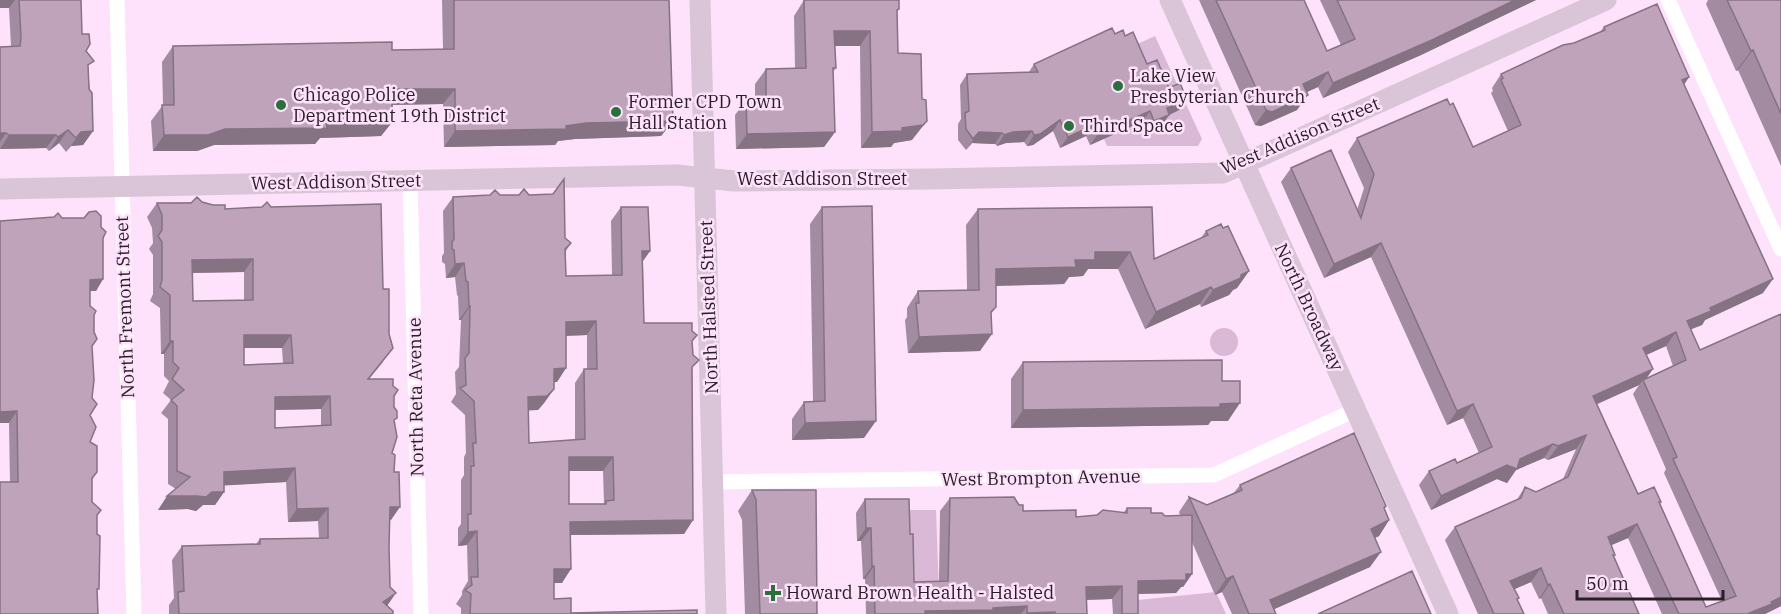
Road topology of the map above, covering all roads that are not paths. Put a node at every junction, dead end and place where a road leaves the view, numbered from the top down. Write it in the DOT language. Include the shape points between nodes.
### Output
graph roads {
  1 [pos="117,0"];
  2 [pos="700,0"];
  3 [pos="1170,0"];
  4 [pos="1606,0"];
  5 [pos="1668,0"];
  6 [pos="1243,164"];
  7 [pos="705,177"];
  8 [pos="411,181"];
  9 [pos="122,187"];
  10 [pos="0,189"];
  11 [pos="1781,249"];
  12 [pos="1355,410"];
  13 [pos="713,482"];
  14 [pos="134,614"];
  15 [pos="421,614"];
  16 [pos="716,614"];
  17 [pos="1448,614"];
  1 -- 9 [label="street, North Fremont Street"];
  2 -- 7 [label="street, North Halsted Street"];
  3 -- 6 [label="street, North Broadway"];
  4 -- 6 [label="street, West Addison Street"];
  5 -- 11 [label="street"];
  6 -- 7 [label="street, West Addison Street" via="1223,173 746,181"];
  6 -- 12 [label="street, North Broadway"];
  7 -- 8 [label="street, West Addison Street"];
  7 -- 13 [label="street, North Halsted Street"];
  8 -- 9 [label="street, West Addison Street"];
  8 -- 15 [label="street, North Reta Avenue"];
  9 -- 10 [label="street, West Addison Street"];
  9 -- 14 [label="street, North Fremont Street"];
  12 -- 13 [label="street, West Brompton Avenue" via="1214,475"];
  12 -- 17 [label="street, North Broadway"];
  13 -- 16 [label="street, North Halsted Street"];
}
